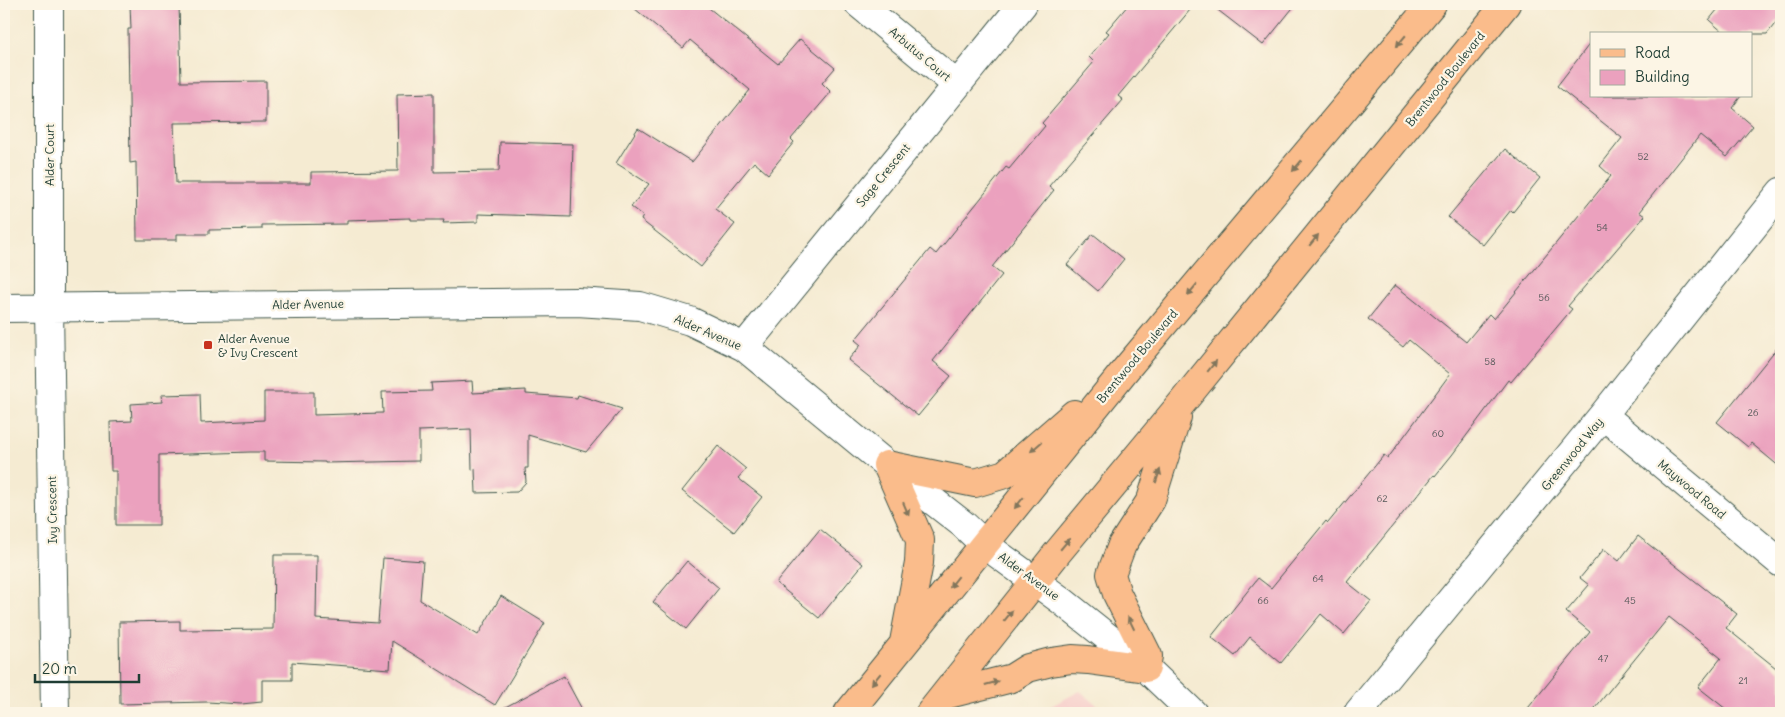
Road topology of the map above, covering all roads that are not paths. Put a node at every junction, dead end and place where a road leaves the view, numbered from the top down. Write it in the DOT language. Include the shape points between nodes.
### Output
graph roads {
  1 [pos="49,4"];
  2 [pos="860,4"];
  3 [pos="1023,4"];
  4 [pos="1432,4"];
  5 [pos="1506,4"];
  6 [pos="957,85"];
  7 [pos="1781,192"];
  8 [pos="49,307"];
  9 [pos="4,308"];
  10 [pos="744,347"];
  11 [pos="1126,369"];
  12 [pos="1181,404"];
  13 [pos="1603,415"];
  14 [pos="887,464"];
  15 [pos="984,544"];
  16 [pos="1781,563"];
  17 [pos="1035,582"];
  18 [pos="904,644"];
  19 [pos="1146,668"];
  20 [pos="937,704"];
  21 [pos="55,713"];
  22 [pos="848,713"];
  23 [pos="1193,713"];
  24 [pos="1358,713"];
  1 -- 8 [label="street, Alder Court"];
  2 -- 6 [label="street, Arbutus Court"];
  3 -- 6 [label="street, Sage Crescent"];
  4 -- 11 [label="main road, Brentwood Boulevard, one-way"];
  12 -- 5 [label="main road, Brentwood Boulevard, one-way"];
  6 -- 10 [label="street, Sage Crescent"];
  7 -- 13 [label="street, Greenwood Way"];
  8 -- 9 [label="street, Alder Avenue"];
  8 -- 10 [label="street, Alder Avenue" via="577,302 640,306 690,321"];
  8 -- 21 [label="street, Ivy Crescent"];
  10 -- 14 [label="street, Alder Avenue"];
  11 -- 14 [label="main road, one-way" via="1005,474 975,483"];
  11 -- 15 [label="main road, Brentwood Boulevard, one-way"];
  17 -- 12 [label="main road, Brentwood Boulevard, one-way"];
  19 -- 12 [label="main road, one-way" via="1148,656 1117,594 1111,574 1122,545 1151,500"];
  13 -- 16 [label="street, Maywood Road"];
  13 -- 24 [label="street, Greenwood Way"];
  14 -- 15 [label="street, Alder Avenue"];
  14 -- 18 [label="main road, one-way" via="920,540 919,563"];
  15 -- 17 [label="street, Alder Avenue"];
  15 -- 18 [label="main road, Brentwood Boulevard, one-way"];
  17 -- 19 [label="street, Alder Avenue"];
  20 -- 17 [label="main road, Brentwood Boulevard, one-way"];
  18 -- 22 [label="main road, Brentwood Boulevard, one-way"];
  20 -- 19 [label="main road, one-way" via="1051,662 1088,660"];
  19 -- 23 [label="street, Alder Avenue"];
}
